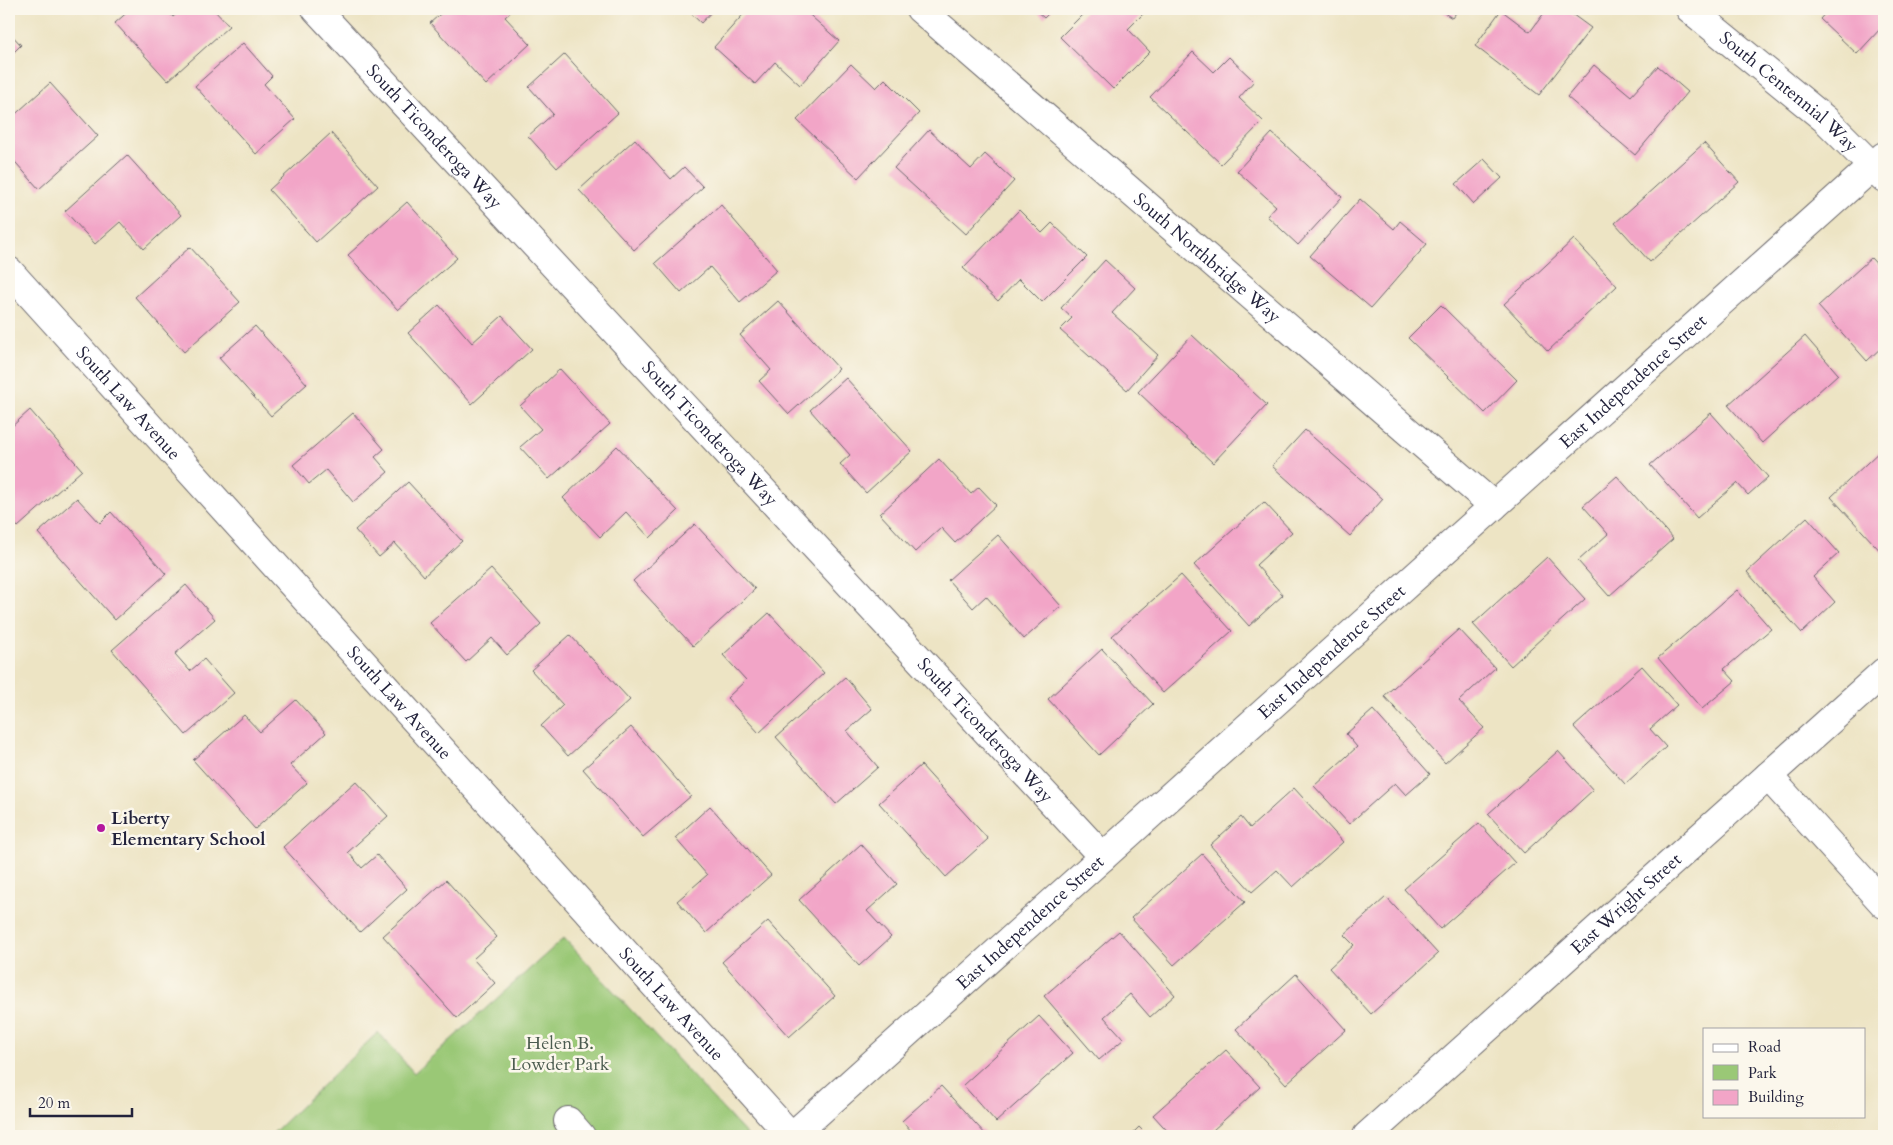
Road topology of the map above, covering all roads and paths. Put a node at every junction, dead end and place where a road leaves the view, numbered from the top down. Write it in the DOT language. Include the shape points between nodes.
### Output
graph roads {
  1 [pos="316,9"];
  2 [pos="920,9"];
  3 [pos="1690,9"];
  4 [pos="1880,167"];
  5 [pos="9,271"];
  6 [pos="1494,506"];
  7 [pos="1884,672"];
  8 [pos="1768,776"];
  9 [pos="1102,857"];
  10 [pos="1884,904"];
  11 [pos="791,1136"];
  12 [pos="1367,1136"];
  1 -- 9 [label="street, South Ticonderoga Way"];
  2 -- 6 [label="street, South Northbridge Way"];
  3 -- 4 [label="street, South Centennial Way"];
  4 -- 6 [label="street, East Independence Street"];
  5 -- 11 [label="street, South Law Avenue"];
  6 -- 9 [label="street, East Independence Street"];
  7 -- 8 [label="street, East Wright Street"];
  8 -- 10 [label="street"];
  8 -- 12 [label="street, East Wright Street"];
  9 -- 11 [label="street, East Independence Street"];
}
